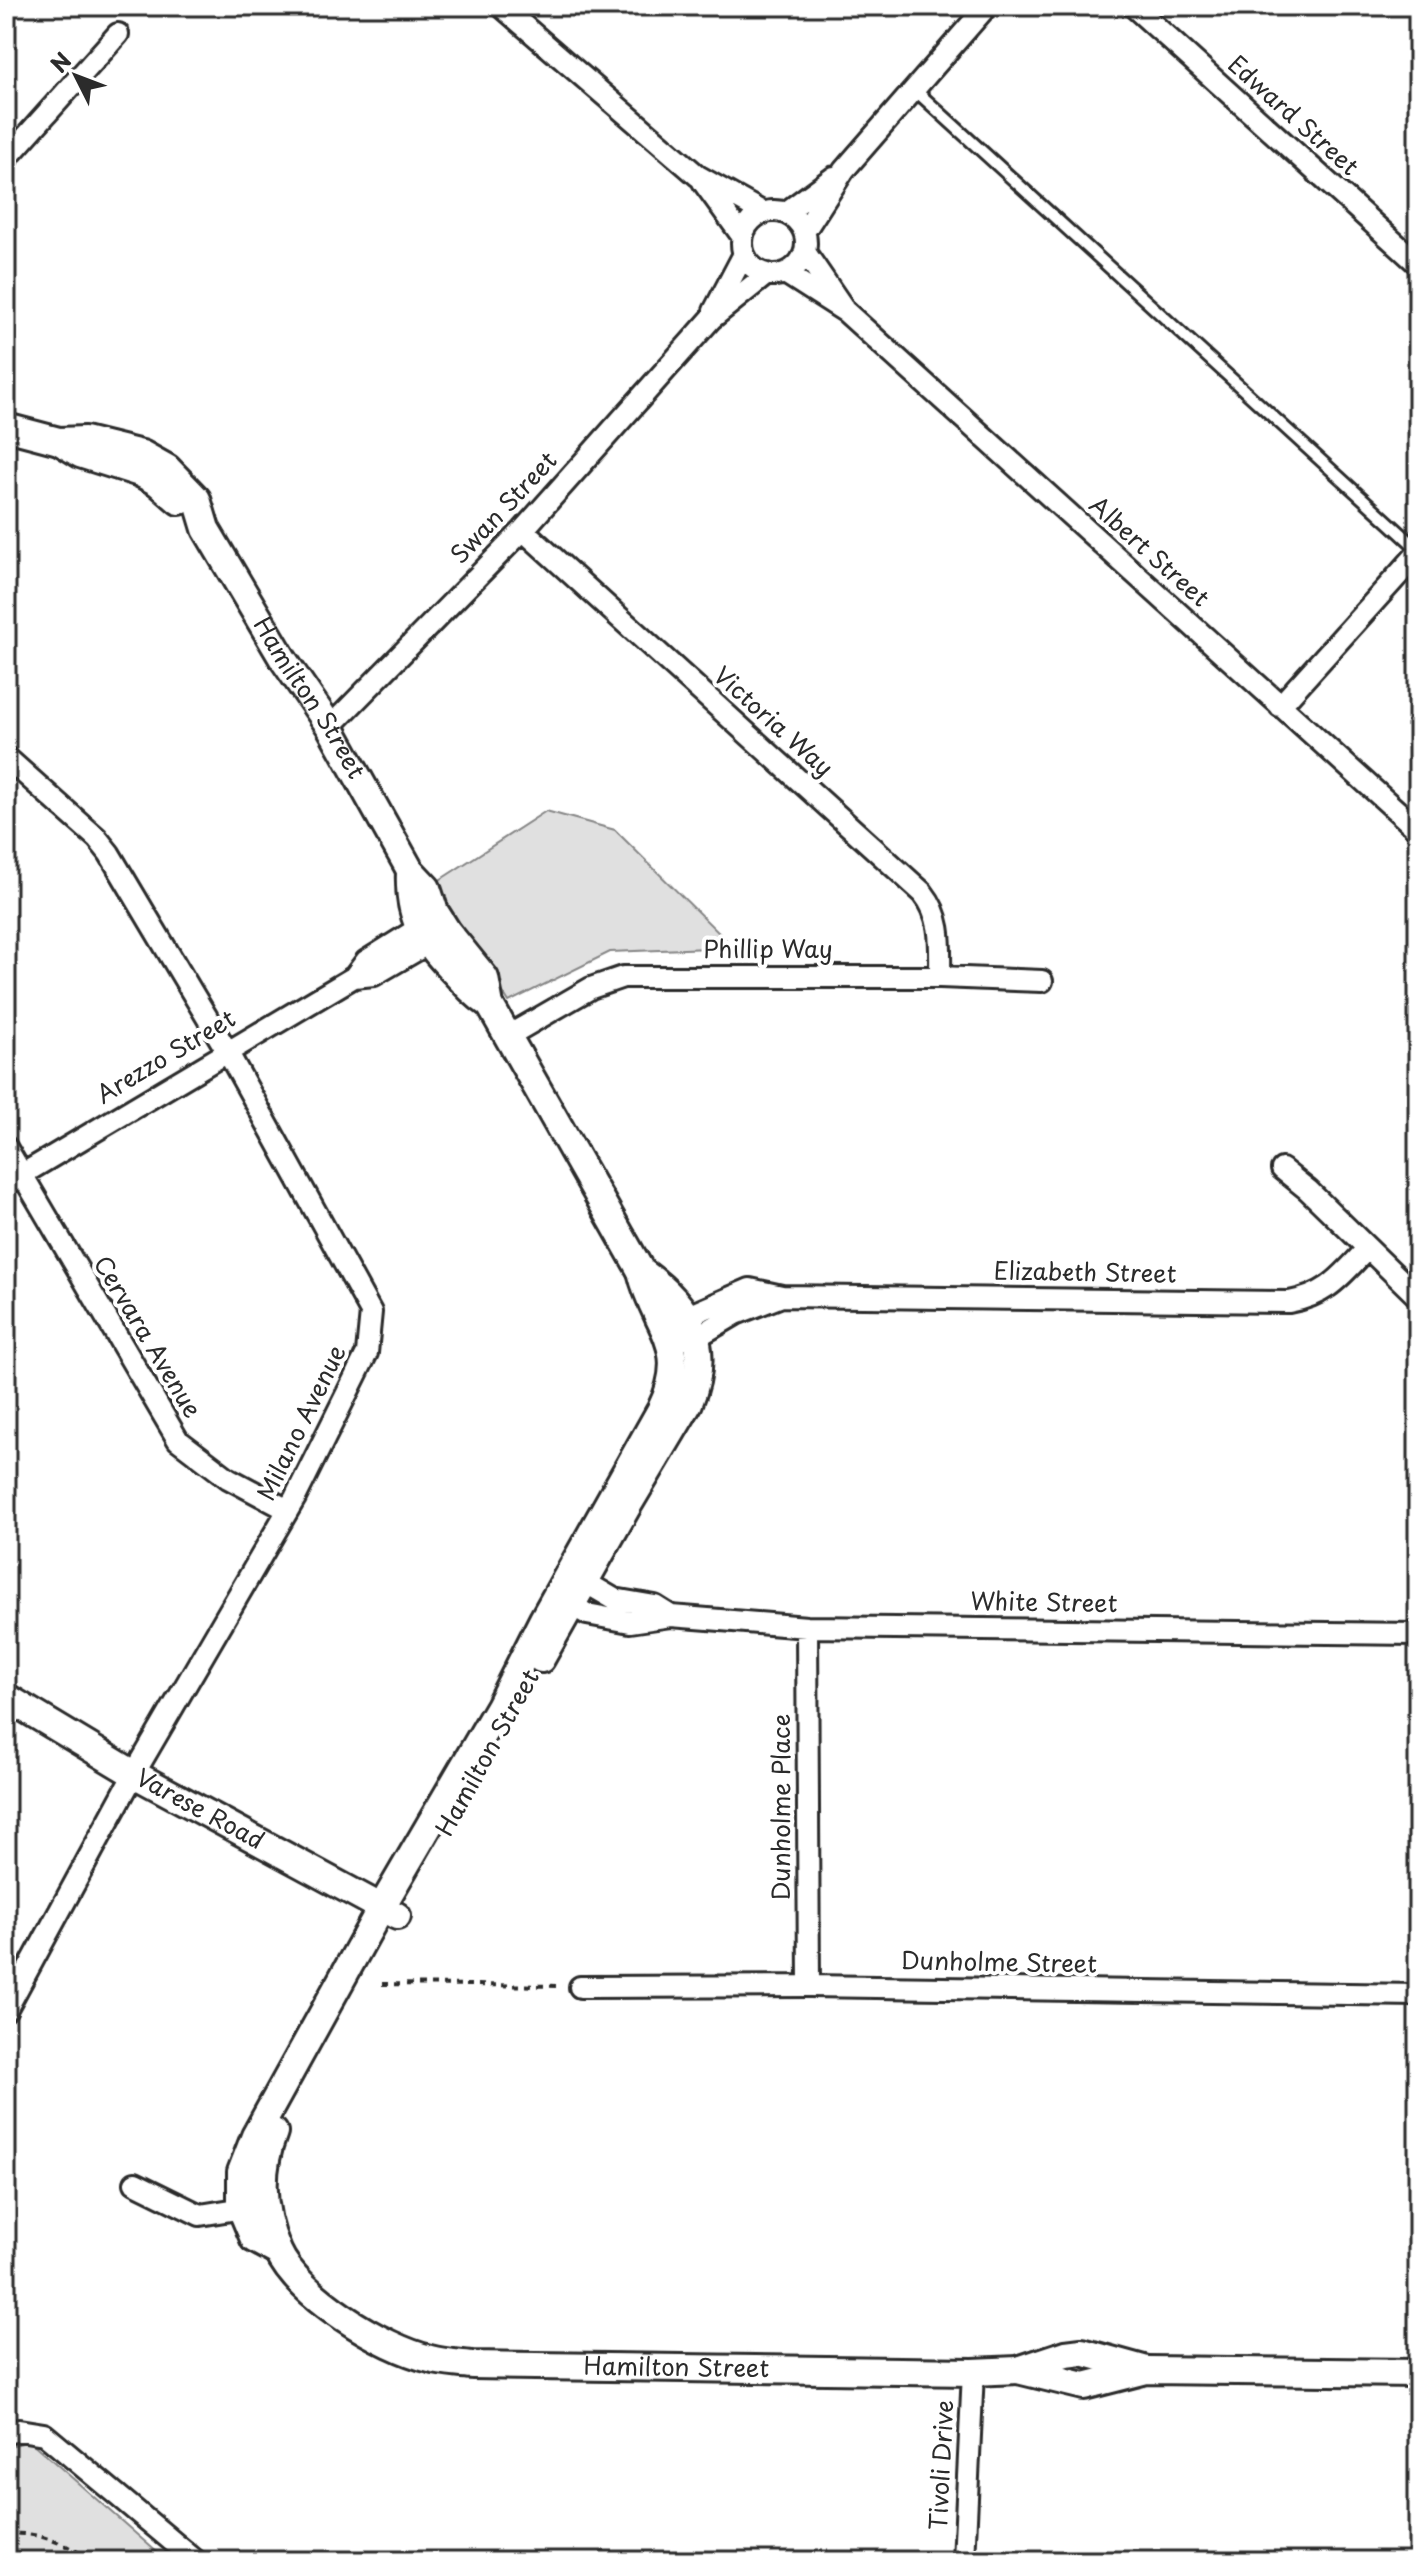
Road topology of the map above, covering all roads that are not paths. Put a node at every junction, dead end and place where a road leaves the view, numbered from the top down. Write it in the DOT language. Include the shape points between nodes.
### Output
graph roads {
  1 [pos="501,6"];
  2 [pos="987,6"];
  3 [pos="1133,6"];
  4 [pos="118,34"];
  5 [pos="915,90"];
  6 [pos="6,159"];
  7 [pos="844,170"];
  8 [pos="698,176"];
  9 [pos="764,213"];
  10 [pos="785,213"];
  11 [pos="804,242"];
  12 [pos="743,245"];
  13 [pos="1418,264"];
  14 [pos="776,274"];
  15 [pos="846,312"];
  16 [pos="711,319"];
  17 [pos="6,427"];
  18 [pos="523,530"];
  19 [pos="1418,551"];
  20 [pos="1280,706"];
  21 [pos="330,727"];
  22 [pos="6,757"];
  23 [pos="1418,830"];
  24 [pos="433,930"];
  25 [pos="940,977"];
  26 [pos="1042,981"];
  27 [pos="508,1036"];
  28 [pos="227,1051"];
  29 [pos="6,1147"];
  30 [pos="1282,1169"];
  31 [pos="14,1179"];
  32 [pos="1367,1249"];
  33 [pos="1418,1297"];
  34 [pos="679,1329"];
  35 [pos="288,1510"];
  36 [pos="571,1589"];
  37 [pos="807,1627"];
  38 [pos="1418,1634"];
  39 [pos="6,1697"];
  40 [pos="134,1774"];
  41 [pos="389,1912"];
  42 [pos="809,1986"];
  43 [pos="580,1987"];
  44 [pos="1418,1995"];
  45 [pos="6,2010"];
  46 [pos="135,2183"];
  47 [pos="252,2207"];
  48 [pos="973,2372"];
  49 [pos="1418,2373"];
  50 [pos="6,2433"];
  51 [pos="196,2561"];
  52 [pos="964,2561"];
  1 -- 8 [label="street"];
  2 -- 5 [label="street"];
  3 -- 13 [label="street, Edward Street"];
  4 -- 6 [label="street"];
  5 -- 7 [label="street"];
  5 -- 19 [label="lane"];
  7 -- 10 [label="street"];
  7 -- 11 [label="street"];
  8 -- 9 [label="street"];
  8 -- 12 [label="street"];
  9 -- 10 [label="street"];
  9 -- 12 [label="street" via="748,224"];
  10 -- 11 [label="street" via="796,220"];
  11 -- 14 [label="street" via="795,267"];
  11 -- 15 [label="street, Albert Street"];
  12 -- 14 [label="street" via="752,267"];
  12 -- 16 [label="street, Swan Street"];
  14 -- 15 [label="street, Albert Street"];
  14 -- 16 [label="street, Swan Street"];
  15 -- 20 [label="street, Albert Street"];
  16 -- 18 [label="street, Swan Street"];
  17 -- 21 [label="street, Hamilton Street" via="59,441 157,482 206,529"];
  18 -- 21 [label="street, Swan Street"];
  18 -- 25 [label="street, Victoria Way" via="923,893 939,926"];
  19 -- 20 [label="street"];
  20 -- 23 [label="street, Albert Street"];
  21 -- 24 [label="street, Hamilton Street" via="410,870 427,888"];
  22 -- 28 [label="street, Milano Avenue" via="109,853"];
  24 -- 27 [label="street, Hamilton Street" via="485,978 490,1005"];
  24 -- 28 [label="street, Arezzo Street" via="374,975 354,977"];
  25 -- 26 [label="street, Phillip Way"];
  25 -- 27 [label="street, Phillip Way" via="623,977 591,988"];
  27 -- 34 [label="street, Hamilton Street" via="641,1271 662,1285"];
  28 -- 31 [label="street, Arezzo Street"];
  28 -- 35 [label="street, Milano Avenue" via="371,1312 367,1353"];
  29 -- 31 [label="street, Cervara Avenue"];
  30 -- 32 [label="street"];
  31 -- 35 [label="street, Cervara Avenue" via="178,1440 228,1478"];
  32 -- 33 [label="street"];
  32 -- 34 [label="street, Elizabeth Street" via="1329,1288 1289,1302 782,1296 750,1289"];
  34 -- 36 [label="street, Hamilton Street" via="700,1366 689,1403"];
  35 -- 40 [label="street, Milano Avenue"];
  36 -- 37 [label="street, White Street" via="655,1606 671,1616"];
  36 -- 41 [label="street, Hamilton Street"];
  37 -- 38 [label="street, White Street"];
  37 -- 42 [label="street, Dunholme Place"];
  39 -- 40 [label="street, Varese Road"];
  40 -- 41 [label="street, Varese Road"];
  40 -- 45 [label="street, Milano Avenue"];
  41 -- 47 [label="street, Hamilton Street" via="276,2126"];
  42 -- 43 [label="street, Dunholme Street"];
  42 -- 44 [label="street, Dunholme Street"];
  46 -- 47 [label="street" via="200,2215"];
  47 -- 48 [label="street, Hamilton Street" via="294,2273 331,2309 393,2346 429,2359 472,2365"];
  48 -- 49 [label="street, Hamilton Street" via="1018,2370 1084,2386 1147,2370"];
  48 -- 52 [label="street, Tivoli Drive"];
  50 -- 51 [label="street" via="44,2434"];
}
